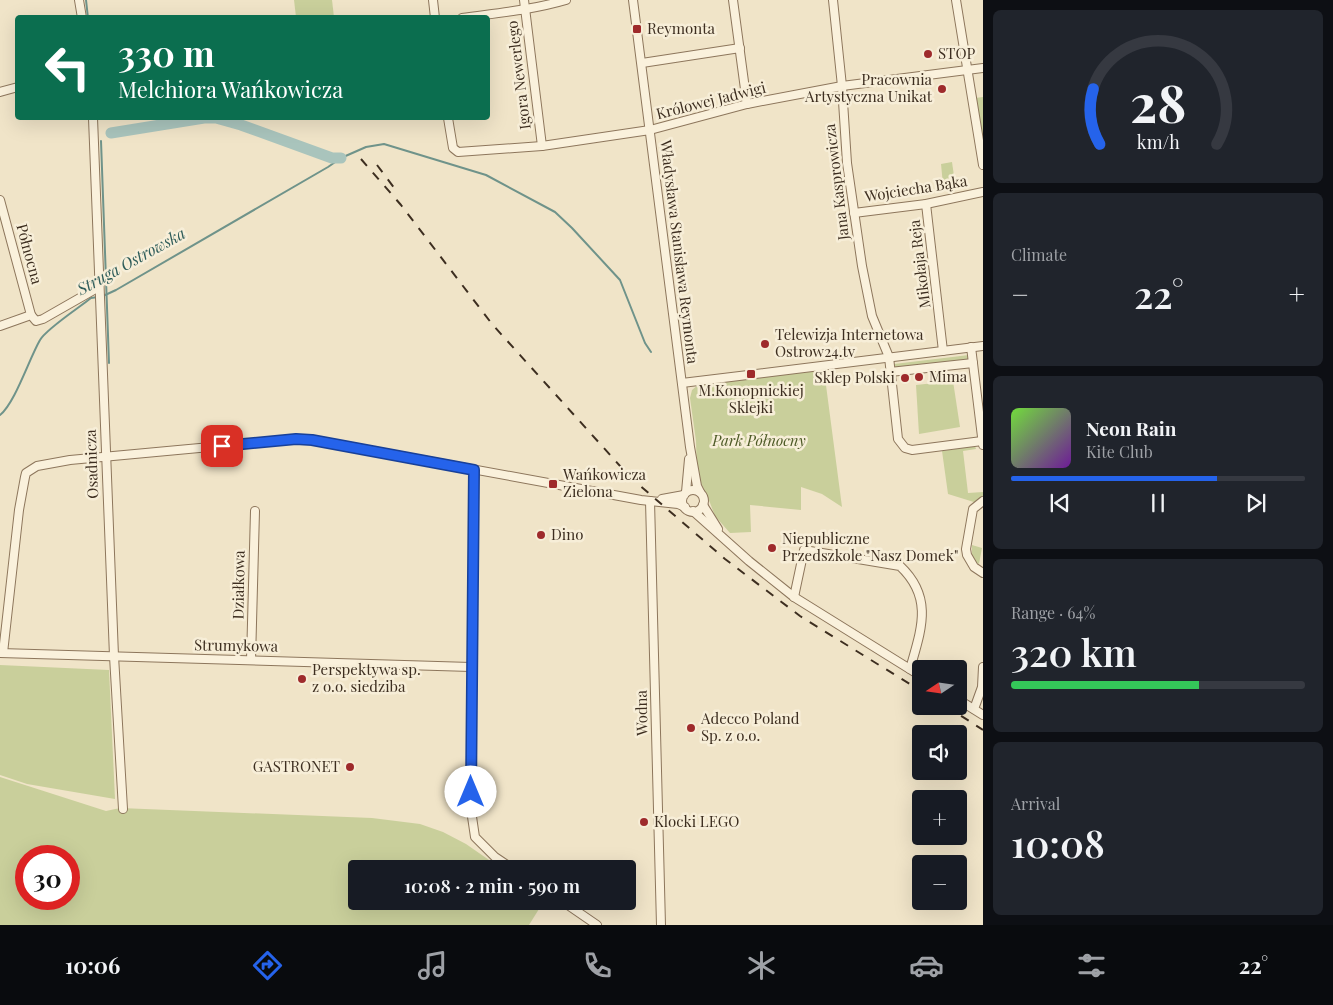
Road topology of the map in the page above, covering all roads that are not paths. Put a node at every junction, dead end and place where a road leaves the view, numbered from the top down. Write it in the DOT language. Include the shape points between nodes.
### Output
graph roads {
  1 [pos="79,0"];
  2 [pos="433,0"];
  3 [pos="524,0"];
  4 [pos="566,0"];
  5 [pos="633,0"];
  6 [pos="733,0"];
  7 [pos="833,0"];
  8 [pos="956,0"];
  9 [pos="525,10"];
  10 [pos="82,15"];
  11 [pos="435,15"];
  12 [pos="486,15"];
  13 [pos="740,48"];
  14 [pos="642,63"];
  15 [pos="983,68"];
  16 [pos="968,69"];
  17 [pos="842,86"];
  18 [pos="15,88"];
  19 [pos="0,92"];
  20 [pos="747,104"];
  21 [pos="95,120"];
  22 [pos="448,120"];
  23 [pos="650,130"];
  24 [pos="542,146"];
  25 [pos="983,166"];
  26 [pos="983,192"];
  27 [pos="0,200"];
  28 [pos="926,204"];
  29 [pos="854,213"];
  30 [pos="99,287"];
  31 [pos="31,315"];
  32 [pos="0,326"];
  33 [pos="983,346"];
  34 [pos="971,347"];
  35 [pos="944,351"];
  36 [pos="888,357"];
  37 [pos="973,363"];
  38 [pos="890,372"];
  39 [pos="682,383"];
  40 [pos="983,444"];
  41 [pos="690,447"];
  42 [pos="106,456"];
  43 [pos="474,470"];
  44 [pos="700,492"];
  45 [pos="685,493"];
  46 [pos="650,501"];
  47 [pos="983,501"];
  48 [pos="703,505"];
  49 [pos="685,507"];
  50 [pos="255,511"];
  51 [pos="694,511"];
  52 [pos="723,536"];
  53 [pos="983,573"];
  54 [pos="794,597"];
  55 [pos="2,653"];
  56 [pos="114,656"];
  57 [pos="251,660"];
  58 [pos="471,667"];
  59 [pos="983,667"];
  60 [pos="910,669"];
  61 [pos="968,705"];
  62 [pos="974,709"];
  63 [pos="983,715"];
  64 [pos="123,809"];
  65 [pos="498,860"];
  66 [pos="575,910"];
  67 [pos="597,925"];
  68 [pos="661,925"];
  1 -- 10 [label="street"];
  2 -- 11 [label="street"];
  3 -- 9 [label="street, Igora Newerlego"];
  4 -- 9 [label="street"];
  5 -- 14 [label="street, Władysława Stanisława Reymonta"];
  6 -- 13 [label="street"];
  7 -- 17 [label="street, Jana Kasprowicza"];
  8 -- 16 [label="street"];
  9 -- 12 [label="street"];
  9 -- 24 [label="street, Igora Newerlego"];
  13 -- 14 [label="street"];
  13 -- 20 [label="street"];
  14 -- 23 [label="street, Władysława Stanisława Reymonta"];
  15 -- 16 [label="street, Królowej Jadwigi"];
  16 -- 17 [label="street, Królowej Jadwigi"];
  16 -- 25 [label="street"];
  17 -- 20 [label="street, Królowej Jadwigi"];
  17 -- 29 [label="street, Jana Kasprowicza"];
  18 -- 19 [label="street"];
  20 -- 23 [label="street, Królowej Jadwigi"];
  21 -- 30 [label="street, Osadnicza"];
  22 -- 24 [label="street, Królowej Jadwigi" via="453,148 458,152"];
  23 -- 24 [label="street, Królowej Jadwigi"];
  23 -- 39 [label="street, Władysława Stanisława Reymonta"];
  26 -- 28 [label="street, Wojciecha Bąka"];
  27 -- 31 [label="street, Północna"];
  28 -- 29 [label="street, Wojciecha Bąka"];
  28 -- 35 [label="street, Mikołaja Reja"];
  29 -- 36 [label="street, Jana Kasprowicza" via="866,293"];
  30 -- 31 [label="street" via="43,319 36,321"];
  30 -- 42 [label="street, Osadnicza"];
  31 -- 32 [label="street"];
  33 -- 34 [label="street"];
  34 -- 35 [label="street"];
  34 -- 37 [label="street"];
  35 -- 36 [label="street"];
  36 -- 38 [label="street, Jana Kasprowicza"];
  36 -- 39 [label="street"];
  37 -- 38 [label="street"];
  37 -- 40 [label="street"];
  38 -- 40 [label="street, Jana Kasprowicza" via="898,439 905,448"];
  39 -- 41 [label="street, Władysława Stanisława Reymonta"];
  41 -- 44 [label="street, Władysława Stanisława Reymonta"];
  41 -- 45 [label="street, Władysława Stanisława Reymonta"];
  42 -- 43 [label="street" via="296,439"];
  42 -- 55 [label="street" via="42,464 26,473"];
  42 -- 56 [label="street, Osadnicza"];
  43 -- 46 [label="street"];
  43 -- 58 [label="street"];
  44 -- 45 [label="street"];
  44 -- 48 [label="street"];
  45 -- 46 [label="street"];
  45 -- 49 [label="street" via="682,501"];
  46 -- 49 [label="street"];
  46 -- 68 [label="street, Wodna"];
  47 -- 53 [label="street" via="973,508 966,550 969,560"];
  48 -- 51 [label="street"];
  48 -- 52 [label="street"];
  49 -- 51 [label="street"];
  50 -- 57 [label="street, Działkowa"];
  51 -- 52 [label="street"];
  52 -- 54 [label="street"];
  54 -- 60 [label="street"];
  54 -- 60 [label="street" via="804,550 900,566 914,583 923,605 920,634"];
  55 -- 56 [label="street, Strumykowa"];
  56 -- 57 [label="street, Strumykowa"];
  56 -- 64 [label="street, Osadnicza"];
  57 -- 58 [label="street, Strumykowa"];
  58 -- 65 [label="street" via="471,810 475,838"];
  59 -- 62 [label="street" via="982,687"];
  61 -- 62 [label="street"];
  62 -- 63 [label="street"];
  66 -- 67 [label="street"];
}
